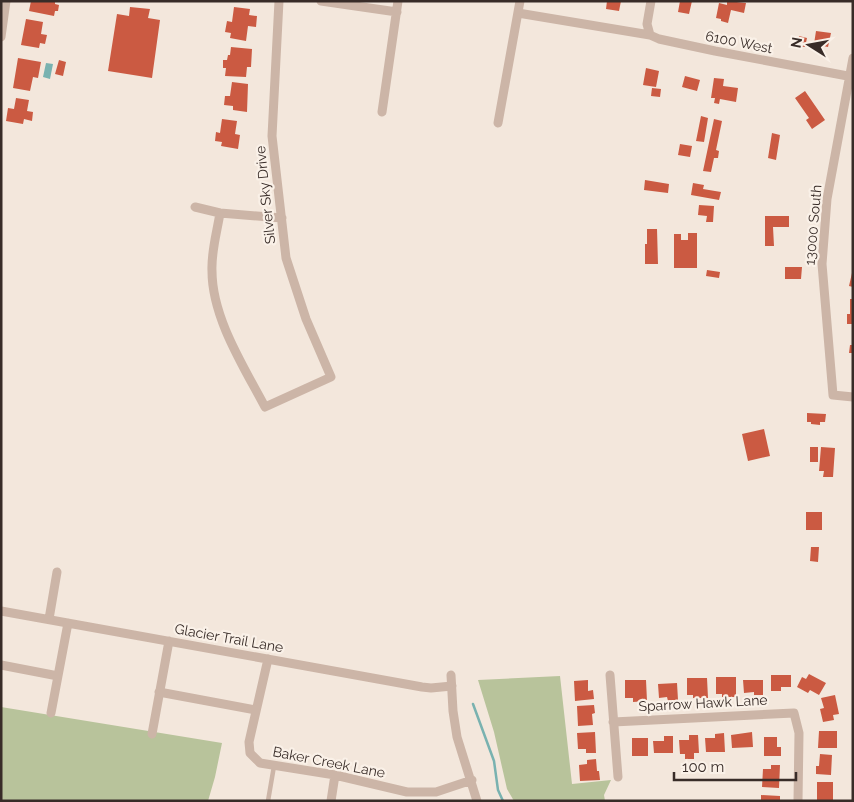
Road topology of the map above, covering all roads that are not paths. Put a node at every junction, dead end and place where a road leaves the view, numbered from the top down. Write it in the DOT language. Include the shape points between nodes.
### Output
graph roads {
  1 [pos="6,1"];
  2 [pos="279,1"];
  3 [pos="321,1"];
  4 [pos="398,1"];
  5 [pos="520,1"];
  6 [pos="651,1"];
  7 [pos="397,12"];
  8 [pos="518,13"];
  9 [pos="650,34"];
  10 [pos="1,37"];
  11 [pos="853,58"];
  12 [pos="851,77"];
  13 [pos="382,112"];
  14 [pos="498,123"];
  15 [pos="195,207"];
  16 [pos="220,213"];
  17 [pos="282,218"];
  18 [pos="853,397"];
  19 [pos="57,572"];
  20 [pos="1,611"];
  21 [pos="49,619"];
  22 [pos="68,623"];
  23 [pos="169,641"];
  24 [pos="268,659"];
  25 [pos="1,665"];
  26 [pos="451,675"];
  27 [pos="58,676"];
  28 [pos="610,676"];
  29 [pos="452,686"];
  30 [pos="159,692"];
  31 [pos="256,710"];
  32 [pos="51,713"];
  33 [pos="613,722"];
  34 [pos="152,734"];
  35 [pos="274,766"];
  36 [pos="335,775"];
  37 [pos="618,777"];
  38 [pos="472,780"];
  39 [pos="417,796"];
  40 [pos="268,801"];
  41 [pos="331,801"];
  42 [pos="478,801"];
  43 [pos="798,801"];
  1 -- 10 [label="street"];
  2 -- 17 [label="street, Silver Sky Drive" via="272,136"];
  3 -- 7 [label="street"];
  4 -- 7 [label="street"];
  5 -- 8 [label="street"];
  6 -- 9 [label="street" via="647,24"];
  7 -- 13 [label="street"];
  8 -- 9 [label="street, 6100 West"];
  8 -- 14 [label="street"];
  9 -- 12 [label="street, 6100 West" via="715,52"];
  11 -- 12 [label="street, 13000 South"];
  12 -- 18 [label="street, 13000 South" via="827,199 822,264 833,395"];
  15 -- 16 [label="street"];
  16 -- 17 [label="street"];
  16 -- 17 [label="street, Silver Sky Drive" via="212,271 214,293 236,351 265,407 331,377 306,318 286,258"];
  19 -- 21 [label="street"];
  20 -- 21 [label="street, Glacier Trail Lane"];
  21 -- 22 [label="street, Glacier Trail Lane"];
  22 -- 23 [label="street, Glacier Trail Lane"];
  22 -- 27 [label="street"];
  23 -- 24 [label="street, Glacier Trail Lane"];
  23 -- 30 [label="street"];
  24 -- 29 [label="street, Glacier Trail Lane" via="427,688"];
  24 -- 31 [label="street, Baker Creek Lane"];
  25 -- 27 [label="street"];
  26 -- 29 [label="street"];
  27 -- 32 [label="street"];
  28 -- 33 [label="street"];
  29 -- 38 [label="street" via="457,737"];
  30 -- 31 [label="street"];
  30 -- 34 [label="street"];
  31 -- 35 [label="street, Baker Creek Lane" via="248,742 250,753 260,763"];
  33 -- 37 [label="street"];
  33 -- 43 [label="street, Sparrow Hawk Lane" via="794,713 798,733"];
  35 -- 36 [label="street, Baker Creek Lane"];
  35 -- 40 [label="lane"];
  36 -- 39 [label="street, Baker Creek Lane"];
  36 -- 41 [label="street"];
  38 -- 39 [label="street, Baker Creek Lane"];
  38 -- 42 [label="street"];
}
